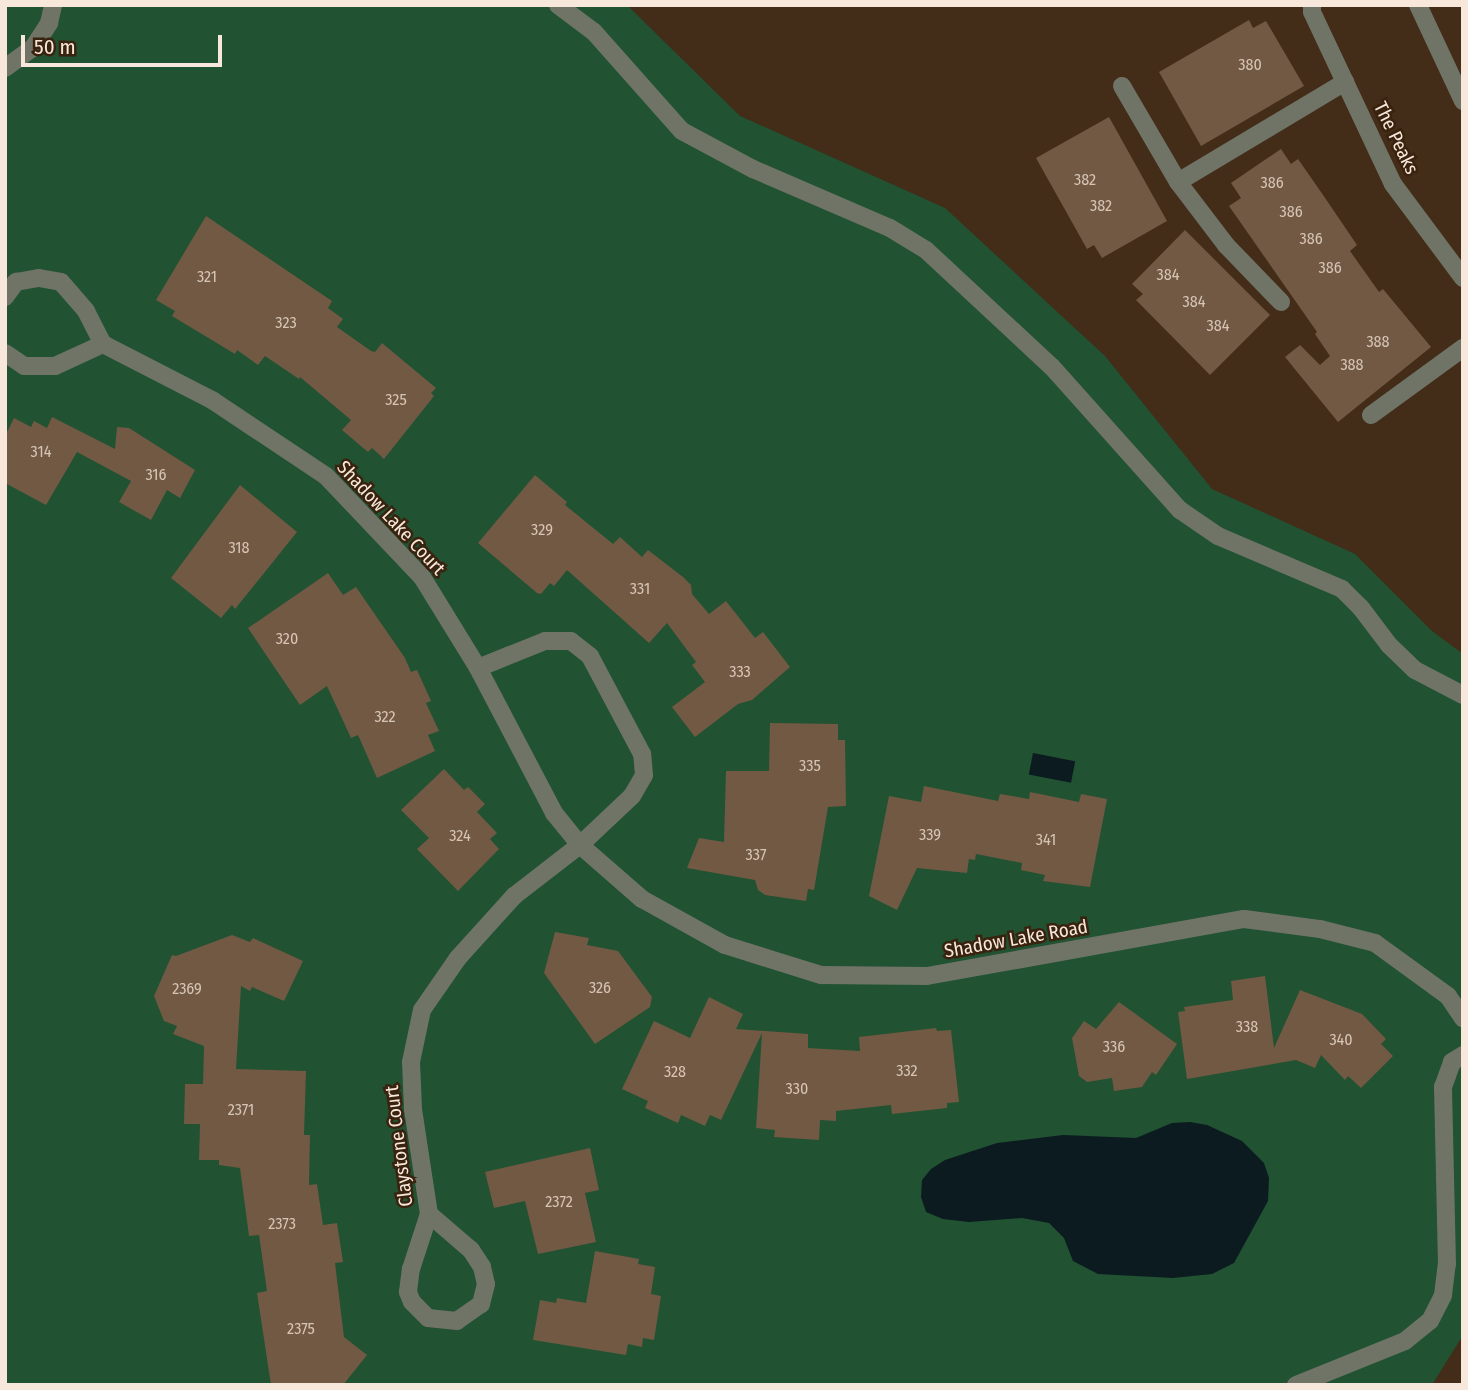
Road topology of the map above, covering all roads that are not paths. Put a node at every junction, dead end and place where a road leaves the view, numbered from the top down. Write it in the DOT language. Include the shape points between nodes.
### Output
graph roads {
  1 [pos="53,5"];
  2 [pos="558,5"];
  3 [pos="1312,5"];
  4 [pos="1418,5"];
  5 [pos="5,68"];
  6 [pos="1345,82"];
  7 [pos="1122,86"];
  8 [pos="1463,101"];
  9 [pos="1178,182"];
  10 [pos="1463,278"];
  11 [pos="5,297"];
  12 [pos="1281,302"];
  13 [pos="103,344"];
  14 [pos="1463,348"];
  15 [pos="5,353"];
  16 [pos="1371,415"];
  17 [pos="478,668"];
  18 [pos="1463,695"];
  19 [pos="580,845"];
  20 [pos="1463,1018"];
  21 [pos="1463,1055"];
  22 [pos="429,1214"];
  23 [pos="1296,1385"];
  1 -- 5 [label="street" via="49,23 33,48"];
  2 -- 18 [label="street" via="594,32 682,131 753,169 890,228 926,250 1052,367 1180,510 1218,536 1342,589 1415,670"];
  3 -- 6 [label="street, The Peaks"];
  4 -- 8 [label="street"];
  6 -- 9 [label="street"];
  6 -- 10 [label="street, The Peaks" via="1393,184"];
  7 -- 9 [label="street"];
  9 -- 12 [label="street" via="1226,245"];
  11 -- 13 [label="street" via="16,282 39,278 61,282 86,311"];
  13 -- 15 [label="street" via="55,366 23,366"];
  13 -- 17 [label="street, Shadow Lake Court" via="212,400 326,476 422,577"];
  14 -- 16 [label="street"];
  17 -- 19 [label="street, Shadow Lake Court" via="554,813"];
  17 -- 19 [label="street, Claystone Court" via="545,641 571,641 590,656 642,754 644,775 632,796"];
  19 -- 20 [label="street, Shadow Lake Road" via="642,899 725,946 821,975 927,976 1244,919 1320,929 1375,943 1448,996"];
  19 -- 22 [label="street, Claystone Court" via="514,896 458,958 422,1010 411,1062 412,1109"];
  21 -- 23 [label="street" via="1451,1062 1443,1087 1447,1264 1443,1294 1430,1321 1405,1341"];
  22 -- 22 [label="street, Claystone Court" via="408,1292 428,1318 457,1321 481,1304 486,1284 482,1267 471,1250"];
}
